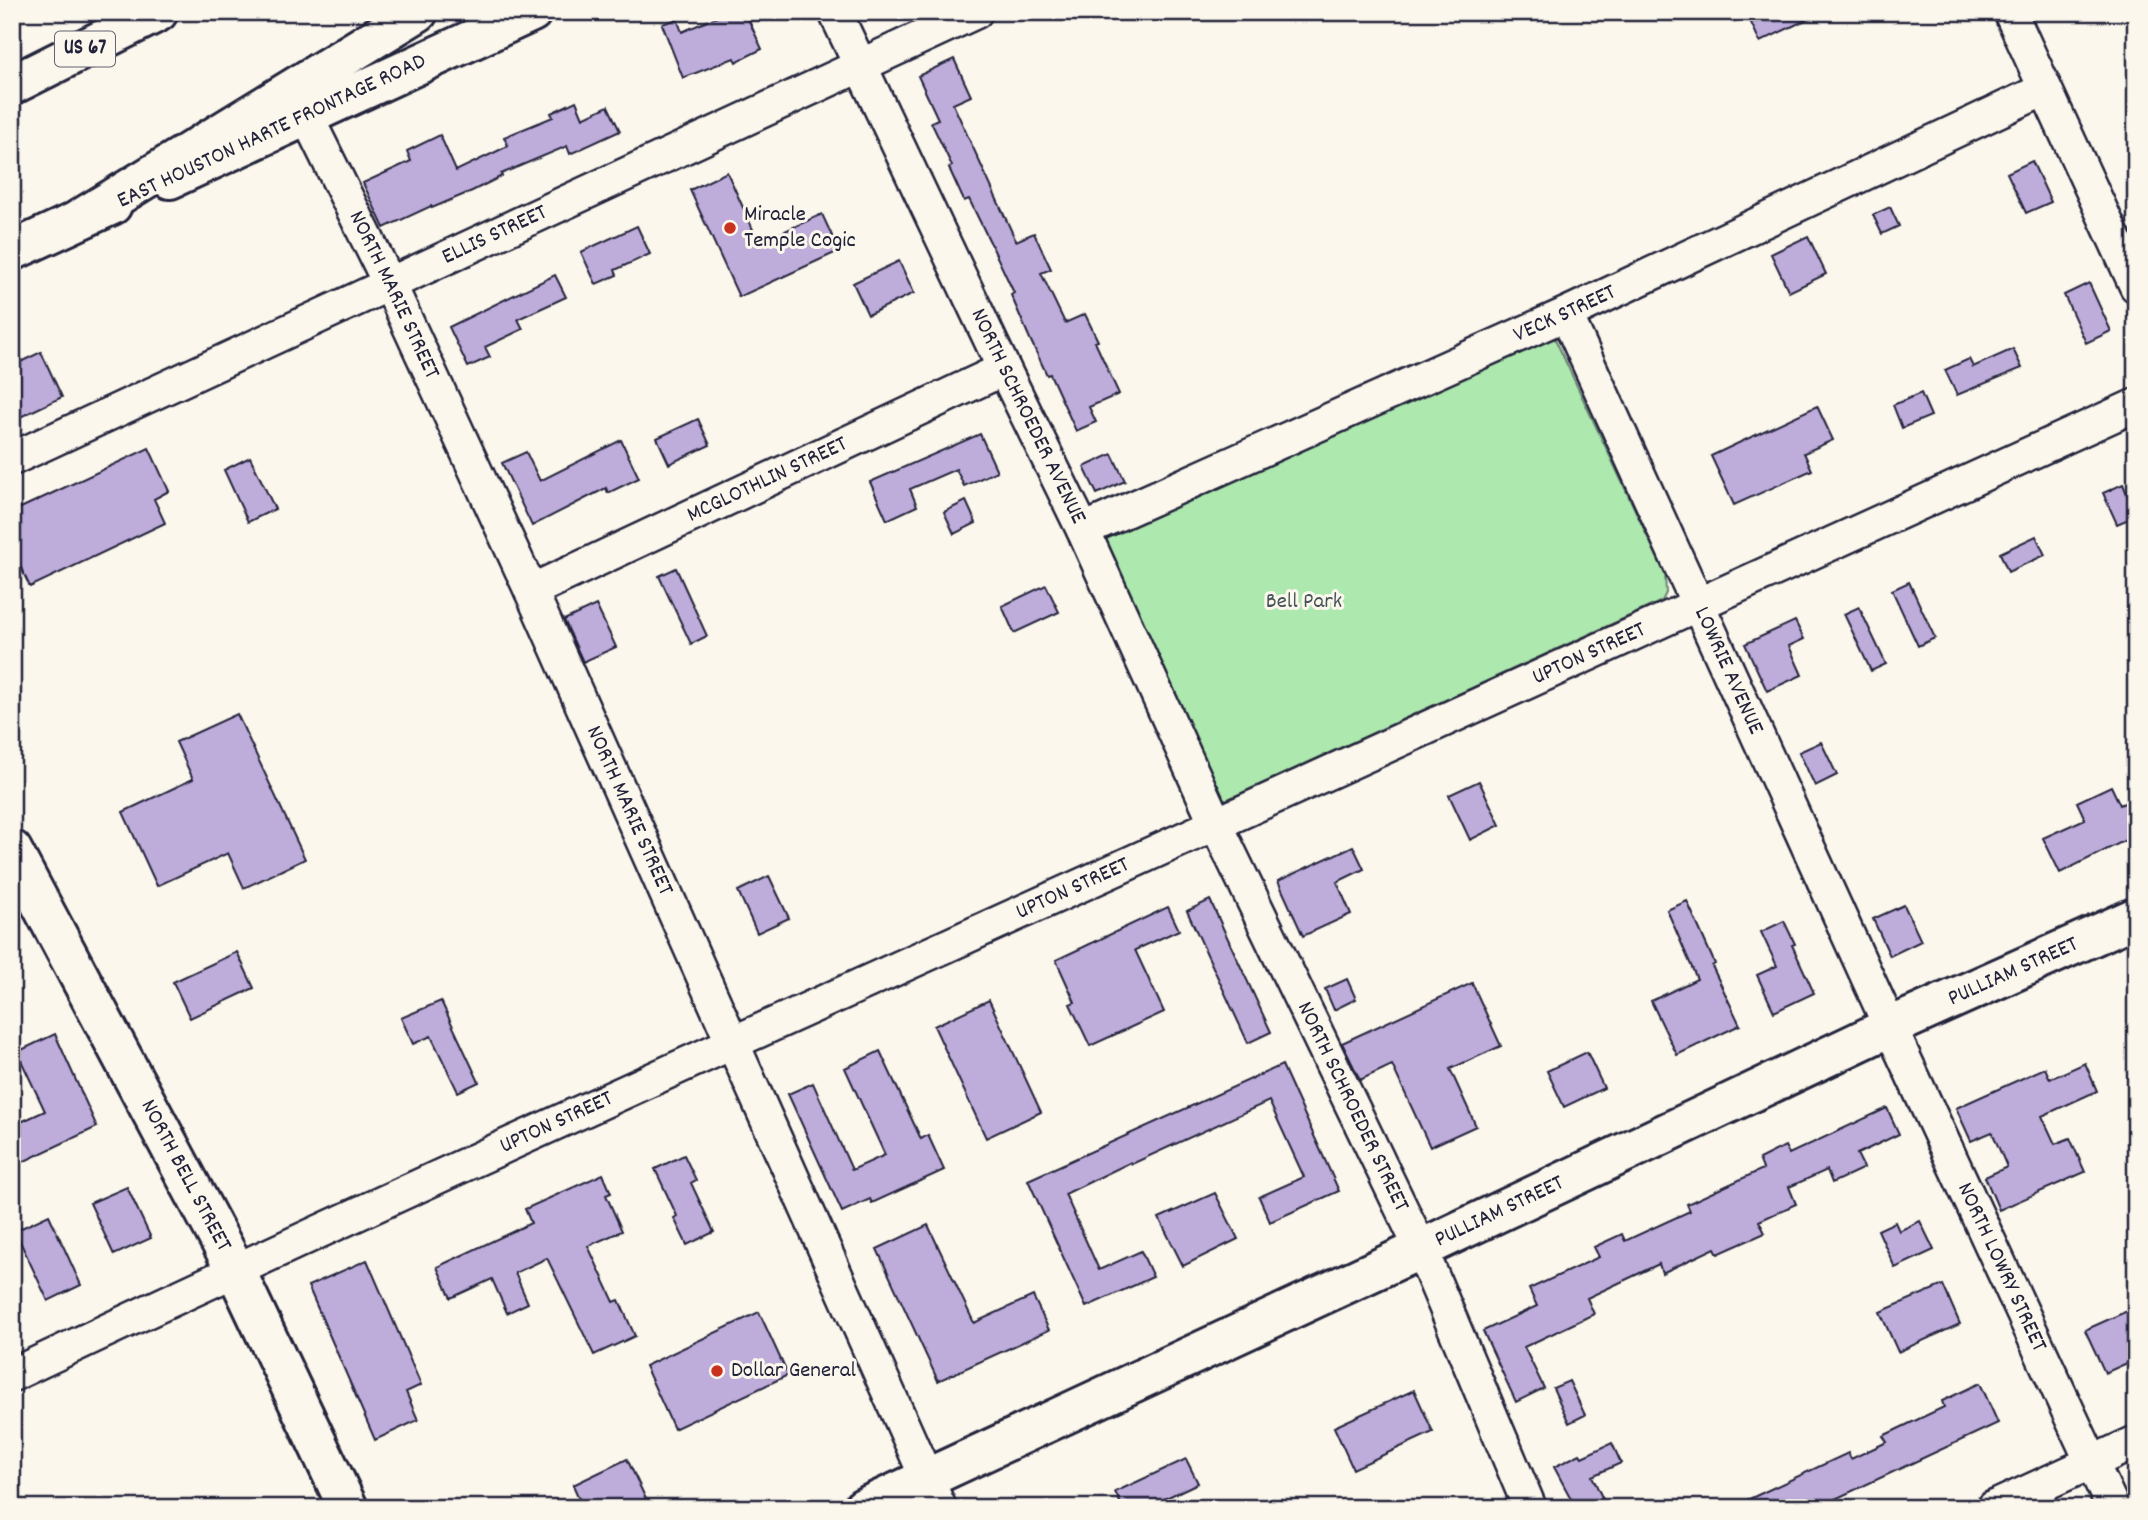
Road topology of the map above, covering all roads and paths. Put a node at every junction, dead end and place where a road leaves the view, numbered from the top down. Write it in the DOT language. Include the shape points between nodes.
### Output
graph roads {
  1 [pos="158,12"];
  2 [pos="418,12"];
  3 [pos="532,12"];
  4 [pos="835,12"];
  5 [pos="976,12"];
  6 [pos="2010,12"];
  7 [pos="859,66"];
  8 [pos="12,85"];
  9 [pos="2045,89"];
  10 [pos="307,117"];
  11 [pos="80,219"];
  12 [pos="12,251"];
  13 [pos="390,285"];
  14 [pos="2136,286"];
  15 [pos="1566,314"];
  16 [pos="1004,369"];
  17 [pos="2136,405"];
  18 [pos="12,458"];
  19 [pos="1083,530"];
  20 [pos="531,591"];
  21 [pos="1699,603"];
  22 [pos="1216,824"];
  23 [pos="12,850"];
  24 [pos="2136,917"];
  25 [pos="1890,1027"];
  26 [pos="732,1042"];
  27 [pos="1421,1249"];
  28 [pos="235,1269"];
  29 [pos="12,1375"];
  30 [pos="2136,1442"];
  31 [pos="2091,1461"];
  32 [pos="933,1493"];
  33 [pos="348,1508"];
  34 [pos="863,1508"];
  35 [pos="1530,1508"];
  36 [pos="1992,1508"];
  37 [pos="2113,1508"];
  1 -- 8 [label="main road, US 67"];
  2 -- 11 [label="main road"];
  3 -- 10 [label="main road, EAST HOUSTON HARTE FRONTAGE ROAD"];
  4 -- 7 [label="street, NORTH SCHROEDER AVENUE"];
  5 -- 7 [label="street, ELLIS STREET"];
  6 -- 9 [label="street"];
  7 -- 13 [label="street, ELLIS STREET"];
  7 -- 16 [label="street, NORTH SCHROEDER AVENUE"];
  9 -- 14 [label="street"];
  9 -- 15 [label="street, VECK STREET"];
  10 -- 11 [label="main road, EAST HOUSTON HARTE FRONTAGE ROAD"];
  10 -- 13 [label="street, NORTH MARIE STREET"];
  11 -- 12 [label="main road, EAST HOUSTON HARTE FRONTAGE ROAD"];
  13 -- 18 [label="street, ELLIS STREET"];
  13 -- 20 [label="street, NORTH MARIE STREET"];
  15 -- 19 [label="street, VECK STREET"];
  15 -- 21 [label="street, LOWRIE AVENUE"];
  16 -- 19 [label="street, NORTH SCHROEDER AVENUE"];
  16 -- 20 [label="street, MCGLOTHLIN STREET"];
  17 -- 21 [label="street, UPTON STREET"];
  19 -- 22 [label="street, NORTH SCHROEDER AVENUE"];
  20 -- 26 [label="street, NORTH MARIE STREET"];
  21 -- 22 [label="street, UPTON STREET"];
  21 -- 25 [label="street, LOWRIE AVENUE"];
  22 -- 26 [label="street, UPTON STREET"];
  22 -- 27 [label="street, NORTH SCHROEDER STREET"];
  23 -- 28 [label="main road, NORTH BELL STREET"];
  24 -- 25 [label="main road, PULLIAM STREET"];
  25 -- 27 [label="main road, PULLIAM STREET"];
  25 -- 31 [label="street, NORTH LOWRY STREET"];
  26 -- 28 [label="street, UPTON STREET"];
  26 -- 32 [label="street, NORTH MARIE STREET"];
  27 -- 32 [label="main road, PULLIAM STREET"];
  27 -- 35 [label="street, NORTH SCHROEDER STREET"];
  28 -- 29 [label="street, UPTON STREET"];
  28 -- 33 [label="main road, NORTH BELL STREET"];
  30 -- 31 [label="street"];
  31 -- 36 [label="street"];
  31 -- 37 [label="street, NORTH LOWRY STREET"];
  32 -- 34 [label="main road, PULLIAM STREET"];
}
